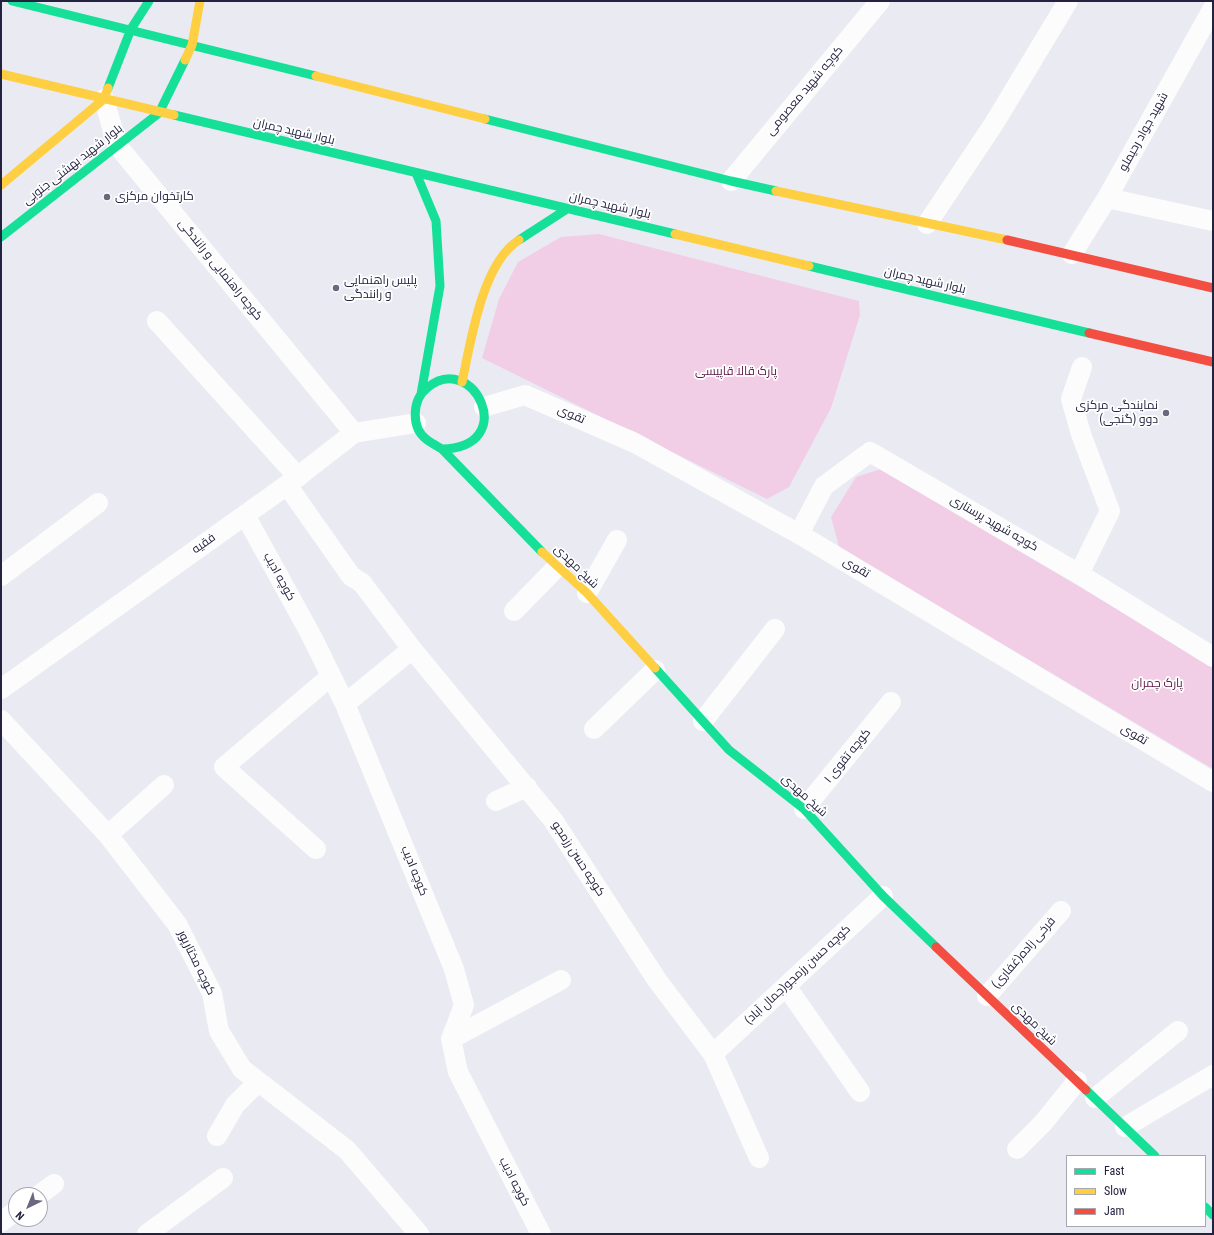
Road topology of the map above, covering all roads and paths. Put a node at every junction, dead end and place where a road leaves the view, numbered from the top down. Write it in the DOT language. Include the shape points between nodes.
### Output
graph roads {
  1 [pos="12,1"];
  2 [pos="149,1"];
  3 [pos="200,1"];
  4 [pos="880,1"];
  5 [pos="1068,1"];
  6 [pos="1213,8"];
  7 [pos="131,29"];
  8 [pos="192,45"];
  9 [pos="1,74"];
  10 [pos="104,99"];
  11 [pos="160,112"];
  12 [pos="117,145"];
  13 [pos="416,172"];
  14 [pos="731,181"];
  15 [pos="1,185"];
  16 [pos="1107,198"];
  17 [pos="567,209"];
  18 [pos="1213,221"];
  19 [pos="927,224"];
  20 [pos="1,237"];
  21 [pos="1072,254"];
  22 [pos="1213,288"];
  23 [pos="157,321"];
  24 [pos="1213,362"];
  25 [pos="1082,368"];
  26 [pos="462,382"];
  27 [pos="421,394"];
  28 [pos="484,407"];
  29 [pos="416,423"];
  30 [pos="354,433"];
  31 [pos="442,449"];
  32 [pos="292,481"];
  33 [pos="98,503"];
  34 [pos="245,515"];
  35 [pos="799,534"];
  36 [pos="617,540"];
  37 [pos="557,566"];
  38 [pos="1079,574"];
  39 [pos="1,576"];
  40 [pos="587,593"];
  41 [pos="514,611"];
  42 [pos="775,629"];
  43 [pos="412,650"];
  44 [pos="1213,657"];
  45 [pos="655,670"];
  46 [pos="331,676"];
  47 [pos="1,689"];
  48 [pos="891,702"];
  49 [pos="345,704"];
  50 [pos="1,720"];
  51 [pos="703,721"];
  52 [pos="594,729"];
  53 [pos="1213,782"];
  54 [pos="164,786"];
  55 [pos="527,787"];
  56 [pos="496,801"];
  57 [pos="804,810"];
  58 [pos="108,835"];
  59 [pos="316,849"];
  60 [pos="883,896"];
  61 [pos="1061,911"];
  62 [pos="561,980"];
  63 [pos="786,986"];
  64 [pos="988,996"];
  65 [pos="1178,1031"];
  66 [pos="451,1039"];
  67 [pos="713,1054"];
  68 [pos="1213,1075"];
  69 [pos="1077,1081"];
  70 [pos="258,1082"];
  71 [pos="860,1092"];
  72 [pos="1094,1098"];
  73 [pos="1125,1127"];
  74 [pos="217,1136"];
  75 [pos="1017,1149"];
  76 [pos="1154,1155"];
  77 [pos="759,1158"];
  78 [pos="223,1178"];
  79 [pos="147,1234"];
  80 [pos="419,1234"];
  81 [pos="541,1234"];
  1 -- 7 [label="main road"];
  2 -- 7 [label="main road"];
  3 -- 8 [label="main road"];
  4 -- 14 [label="street, کوچه شهید معصومی"];
  5 -- 19 [label="street" via="995,122"];
  6 -- 16 [label="street, شهید جواد رحیملو"];
  7 -- 8 [label="main road"];
  7 -- 10 [label="main road"];
  8 -- 11 [label="main road"];
  8 -- 14 [label="main road"];
  9 -- 10 [label="main road, بلوار شهید چمران"];
  10 -- 11 [label="main road, بلوار شهید چمران"];
  10 -- 12 [label="street, کوچه راهنمایی و رانندگی"];
  10 -- 15 [label="main road"];
  11 -- 12 [label="main road, بلوار شهید بهشتی جنوبی"];
  11 -- 13 [label="main road, بلوار شهید چمران"];
  12 -- 20 [label="main road, بلوار شهید بهشتی جنوبی"];
  12 -- 30 [label="street, کوچه راهنمایی و رانندگی"];
  13 -- 17 [label="main road, بلوار شهید چمران"];
  13 -- 27 [label="main road" via="436,221 440,286"];
  14 -- 19 [label="main road"];
  16 -- 18 [label="street"];
  16 -- 21 [label="street, شهید جواد رحیملو"];
  17 -- 24 [label="main road, بلوار شهید چمران"];
  17 -- 26 [label="main road" via="509,246 493,270 477,315"];
  19 -- 21 [label="main road"];
  21 -- 22 [label="main road"];
  23 -- 32 [label="street, کوچه حسن رزمجو"];
  25 -- 38 [label="street" via="1071,399 1081,434 1110,511"];
  26 -- 27 [label="main road" via="451,379 439,380 429,385"];
  26 -- 28 [label="main road" via="473,388"];
  27 -- 29 [label="main road" via="416,404"];
  28 -- 31 [label="main road" via="485,419 475,440 465,447 454,450"];
  28 -- 35 [label="street, تقوی" via="525,395 635,443"];
  29 -- 30 [label="street, فقیه"];
  29 -- 31 [label="main road" via="422,437 431,445"];
  30 -- 32 [label="street, فقیه"];
  31 -- 37 [label="main road, شیخ مهدی"];
  32 -- 34 [label="street, فقیه"];
  32 -- 43 [label="street, کوچه حسن رزمجو" via="351,576 362,582"];
  33 -- 39 [label="street"];
  34 -- 46 [label="street, کوچه ادیب"];
  34 -- 47 [label="street, فقیه"];
  35 -- 38 [label="street, کوچه شهید پرستاری" via="824,486 870,452"];
  35 -- 53 [label="street, تقوی"];
  36 -- 40 [label="street"];
  37 -- 40 [label="main road, شیخ مهدی"];
  37 -- 41 [label="street"];
  38 -- 44 [label="street, کوچه شهید پرستاری"];
  40 -- 45 [label="main road, شیخ مهدی"];
  42 -- 51 [label="street"];
  43 -- 49 [label="street"];
  43 -- 55 [label="street, کوچه حسن رزمجو"];
  45 -- 51 [label="main road, شیخ مهدی"];
  45 -- 52 [label="street"];
  46 -- 49 [label="street, کوچه ادیب"];
  46 -- 59 [label="street" via="224,767"];
  48 -- 57 [label="street, کوچه تقوی ۱"];
  49 -- 66 [label="street, کوچه ادیب" via="454,969 464,1005"];
  50 -- 58 [label="street, کوچه مختارپور"];
  51 -- 57 [label="main road, شیخ مهدی" via="729,750"];
  54 -- 58 [label="street"];
  55 -- 56 [label="street"];
  55 -- 67 [label="street, کوچه حسن رزمجو" via="553,820 657,980"];
  57 -- 60 [label="main road, شیخ مهدی"];
  58 -- 70 [label="street, کوچه مختارپور" via="177,924 212,993 219,1031 242,1068"];
  60 -- 63 [label="street, کوچه حسن رزمجو(جمال آباد)"];
  60 -- 64 [label="main road, شیخ مهدی"];
  61 -- 64 [label="street, فرخی زاده(غفاری)"];
  62 -- 66 [label="street"];
  63 -- 67 [label="street, کوچه حسن رزمجو(جمال آباد)"];
  63 -- 71 [label="street"];
  64 -- 69 [label="main road, شیخ مهدی"];
  65 -- 72 [label="street"];
  66 -- 81 [label="street, کوچه ادیب" via="458,1072"];
  67 -- 77 [label="street, کوچه حسن رزمجو"];
  68 -- 73 [label="street"];
  69 -- 72 [label="main road, شیخ مهدی"];
  69 -- 75 [label="street" via="1043,1123"];
  70 -- 74 [label="street" via="235,1105"];
  70 -- 80 [label="street, کوچه مختارپور" via="347,1150"];
  72 -- 73 [label="main road, شیخ مهدی"];
  73 -- 76 [label="main road, شیخ مهدی"];
  78 -- 79 [label="street"];
}
